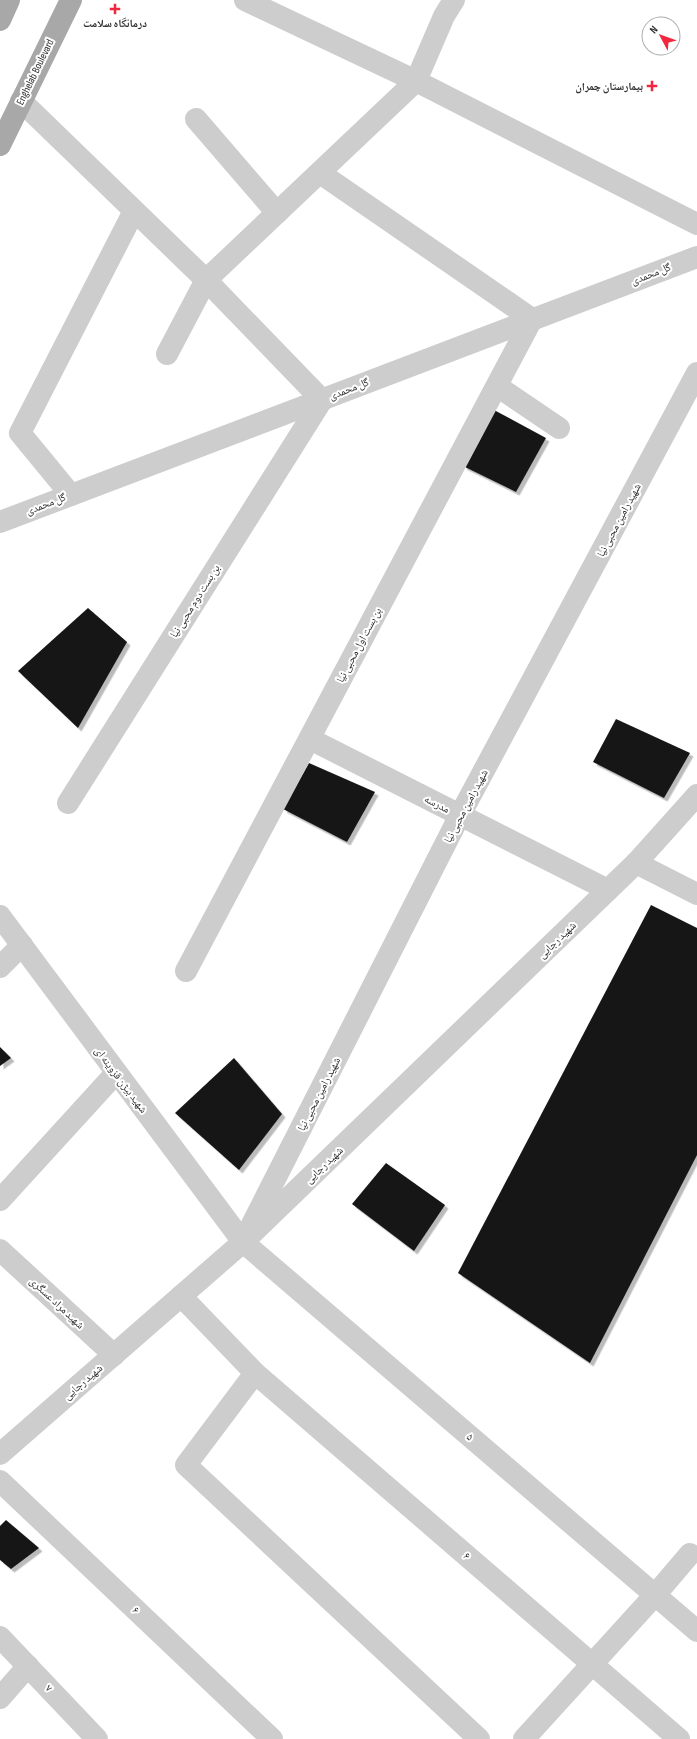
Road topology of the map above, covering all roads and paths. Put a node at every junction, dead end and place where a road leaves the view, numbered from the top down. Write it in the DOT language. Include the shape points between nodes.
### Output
graph roads {
  1 [pos="9,0"];
  2 [pos="71,0"];
  3 [pos="245,0"];
  4 [pos="454,0"];
  5 [pos="0,20"];
  6 [pos="416,81"];
  7 [pos="21,101"];
  8 [pos="196,119"];
  9 [pos="0,145"];
  10 [pos="320,173"];
  11 [pos="134,211"];
  12 [pos="277,213"];
  13 [pos="697,224"];
  14 [pos="697,257"];
  15 [pos="206,280"];
  16 [pos="532,319"];
  17 [pos="167,354"];
  18 [pos="697,373"];
  19 [pos="496,386"];
  20 [pos="322,400"];
  21 [pos="559,428"];
  22 [pos="71,495"];
  23 [pos="3,524"];
  24 [pos="310,739"];
  25 [pos="697,795"];
  26 [pos="68,803"];
  27 [pos="460,815"];
  28 [pos="636,863"];
  29 [pos="608,890"];
  30 [pos="697,894"];
  31 [pos="0,916"];
  32 [pos="22,946"];
  33 [pos="0,966"];
  34 [pos="186,971"];
  35 [pos="116,1073"];
  36 [pos="0,1200"];
  37 [pos="244,1242"];
  38 [pos="0,1250"];
  39 [pos="181,1296"];
  40 [pos="114,1355"];
  41 [pos="255,1373"];
  42 [pos="0,1454"];
  43 [pos="0,1481"];
  44 [pos="690,1554"];
  45 [pos="655,1595"];
  46 [pos="697,1632"];
  47 [pos="0,1637"];
  48 [pos="592,1664"];
  49 [pos="28,1666"];
  50 [pos="0,1698"];
  51 [pos="97,1739"];
  52 [pos="272,1739"];
  53 [pos="479,1739"];
  54 [pos="524,1739"];
  55 [pos="679,1739"];
  1 -- 5 [label="main road"];
  2 -- 7 [label="main road, Enghelab Boulevard"];
  3 -- 6 [label="street"];
  4 -- 6 [label="street" via="444,16"];
  6 -- 10 [label="street"];
  6 -- 13 [label="street"];
  7 -- 9 [label="main road, Enghelab Boulevard"];
  7 -- 11 [label="street"];
  8 -- 12 [label="street"];
  10 -- 12 [label="street"];
  10 -- 16 [label="street"];
  11 -- 15 [label="street"];
  11 -- 22 [label="street" via="20,433"];
  12 -- 15 [label="street"];
  14 -- 16 [label="street, گل محمدی"];
  15 -- 17 [label="street"];
  15 -- 20 [label="street"];
  16 -- 19 [label="street, بن بست اول محبی نیا"];
  16 -- 20 [label="street, گل محمدی"];
  18 -- 27 [label="street, شهید رامین محبی نیا"];
  19 -- 21 [label="street"];
  19 -- 24 [label="street, بن بست اول محبی نیا"];
  20 -- 22 [label="street, گل محمدی"];
  20 -- 26 [label="street, بن بست دوم محبی نیا"];
  22 -- 23 [label="street, گل محمدی"];
  24 -- 27 [label="street, مدرسه"];
  24 -- 34 [label="street, بن بست اول محبی نیا"];
  25 -- 28 [label="street, شهید رجایی"];
  27 -- 29 [label="street, مدرسه"];
  27 -- 37 [label="street, شهید رامین محبی نیا"];
  28 -- 29 [label="street, شهید رجایی"];
  28 -- 30 [label="street"];
  29 -- 37 [label="street, شهید رجایی"];
  31 -- 32 [label="street, شهید بیژن قزوینه ای"];
  32 -- 33 [label="street"];
  32 -- 35 [label="street, شهید بیژن قزوینه ای"];
  35 -- 36 [label="street"];
  35 -- 37 [label="street, شهید بیژن قزوینه ای"];
  37 -- 39 [label="street, شهید رجایی"];
  37 -- 45 [label="street, ۵"];
  38 -- 40 [label="street, شهید مراد عسگری"];
  39 -- 40 [label="street, شهید رجایی"];
  39 -- 41 [label="street, ۶"];
  40 -- 42 [label="street, شهید رجایی"];
  41 -- 48 [label="street, ۶"];
  41 -- 53 [label="street" via="186,1465"];
  43 -- 52 [label="street, ۶"];
  44 -- 45 [label="street"];
  45 -- 46 [label="street, ۵"];
  45 -- 48 [label="street"];
  47 -- 49 [label="street, ۷"];
  48 -- 54 [label="street"];
  48 -- 55 [label="street, ۶"];
  49 -- 50 [label="street"];
  49 -- 51 [label="street, ۷"];
}
